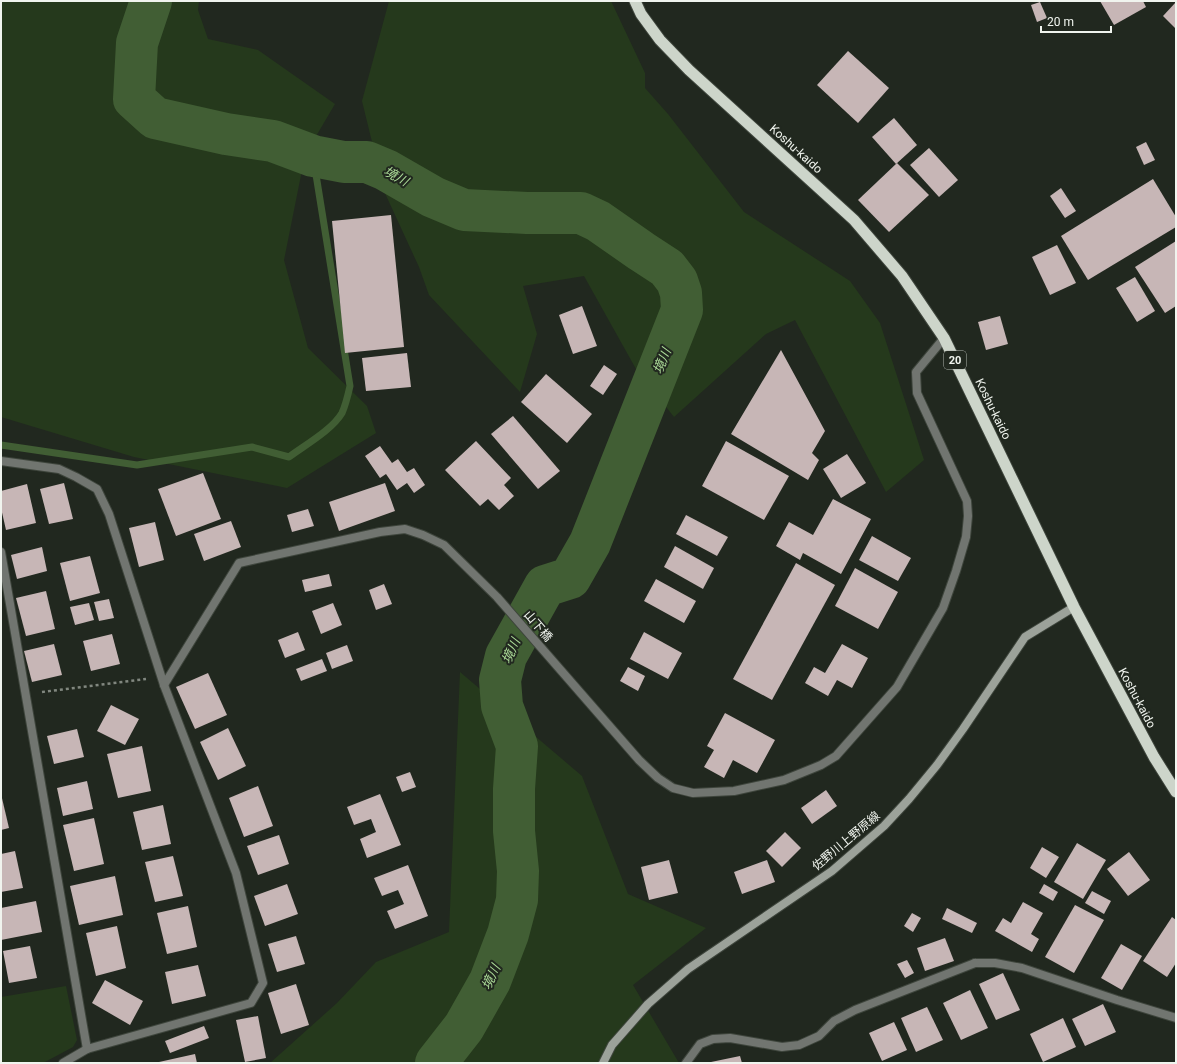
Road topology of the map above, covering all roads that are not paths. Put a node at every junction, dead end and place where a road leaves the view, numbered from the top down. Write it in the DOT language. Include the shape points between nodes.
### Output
graph roads {
  1 [pos="635,1"];
  2 [pos="944,338"];
  3 [pos="1,461"];
  4 [pos="1,552"];
  5 [pos="1074,607"];
  6 [pos="163,681"];
  7 [pos="1176,792"];
  8 [pos="1176,1018"];
  9 [pos="88,1049"];
  10 [pos="63,1063"];
  11 [pos="602,1063"];
  12 [pos="686,1063"];
  1 -- 2 [label="highway, Koshu-kaido / 20" via="660,40 689,70 854,220 902,276"];
  2 -- 5 [label="highway, Koshu-kaido / 20"];
  2 -- 6 [label="street, 山下橋" via="916,372 917,394 967,501 966,537 943,608 898,687 836,756 821,765 784,780 734,791 693,793 673,788 639,760 497,597 444,545 424,535 405,530 380,532 240,563"];
  3 -- 6 [label="street" via="59,469 97,489 109,514"];
  4 -- 9 [label="street"];
  5 -- 7 [label="highway, Koshu-kaido / 20" via="1154,757"];
  5 -- 11 [label="main road, 佐野川上野原線" via="1025,637 937,765 884,826 832,871 688,970 648,1004 612,1046"];
  6 -- 9 [label="street" via="236,873 263,983 251,1003"];
  8 -- 12 [label="street" via="1022,968 995,963 975,963 855,1010 834,1021 819,1036 799,1046 782,1047 730,1038 713,1039 700,1044"];
  9 -- 10 [label="street"];
}
